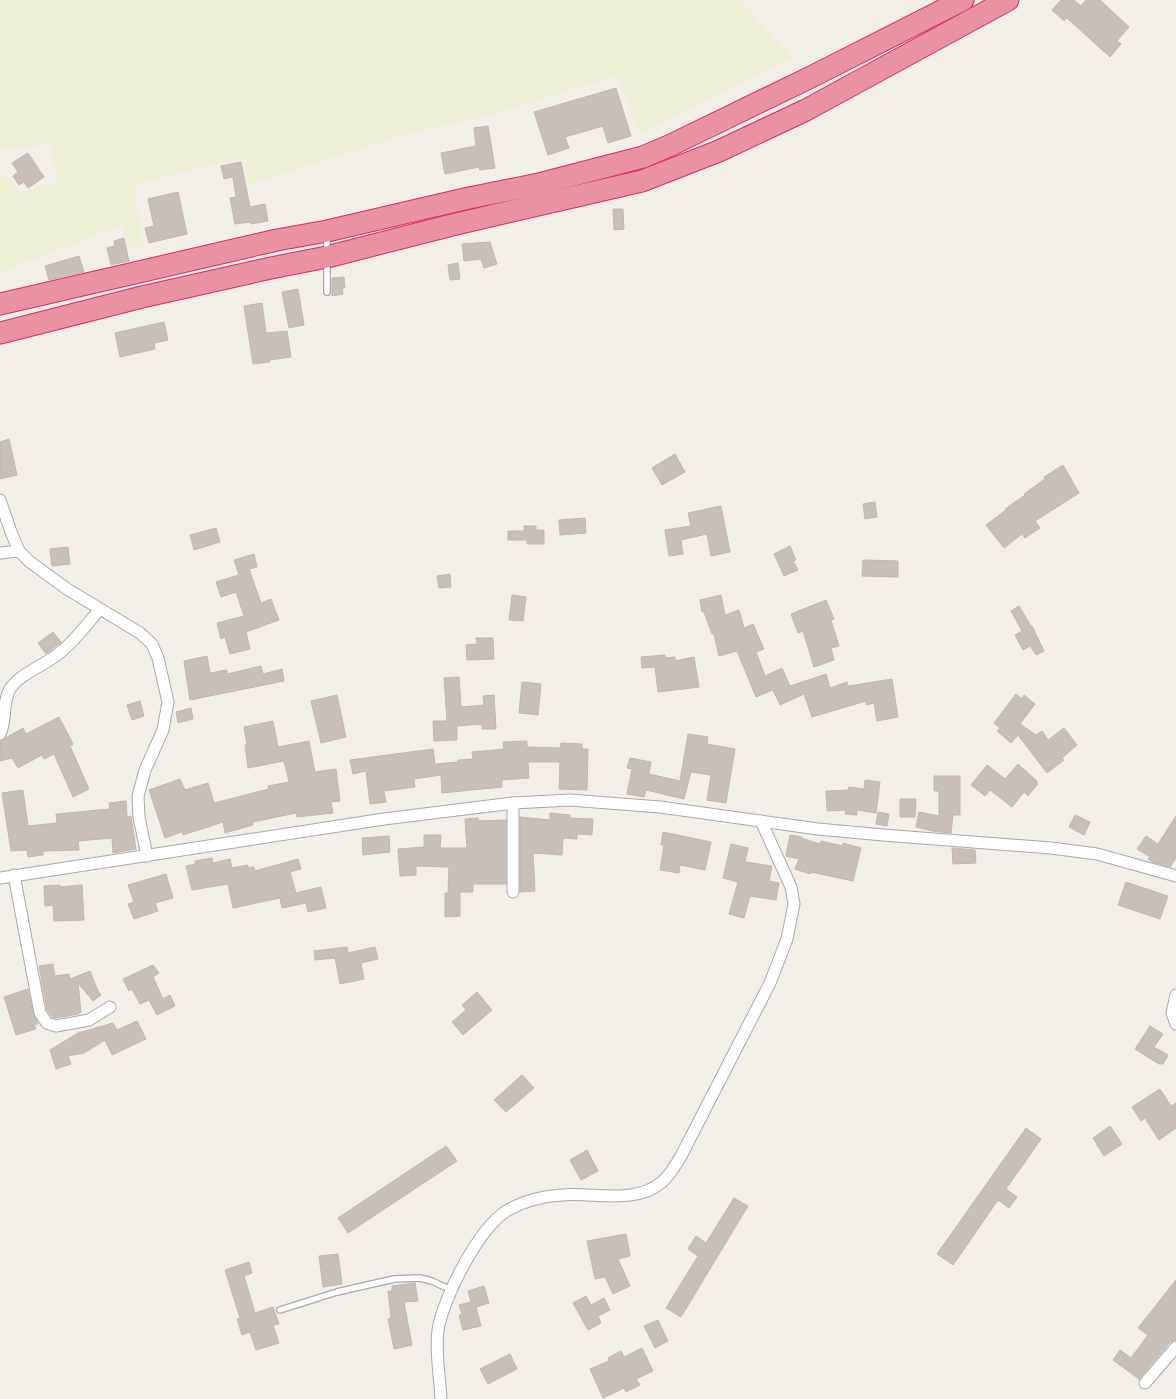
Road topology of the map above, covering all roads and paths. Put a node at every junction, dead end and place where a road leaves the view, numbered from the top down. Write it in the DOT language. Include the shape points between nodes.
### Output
graph roads {
  1 [pos="963,0"];
  2 [pos="1008,0"];
  3 [pos="327,231"];
  4 [pos="327,257"];
  5 [pos="327,292"];
  6 [pos="0,304"];
  7 [pos="0,333"];
  8 [pos="0,500"];
  9 [pos="19,552"];
  10 [pos="0,553"];
  11 [pos="99,610"];
  12 [pos="0,734"];
  13 [pos="513,804"];
  14 [pos="761,821"];
  15 [pos="147,856"];
  16 [pos="14,875"];
  17 [pos="1176,876"];
  18 [pos="0,878"];
  19 [pos="513,892"];
  20 [pos="1176,995"];
  21 [pos="110,1007"];
  22 [pos="1176,1024"];
  23 [pos="452,1291"];
  24 [pos="280,1310"];
  25 [pos="1176,1348"];
  26 [pos="1145,1383"];
  27 [pos="441,1399"];
  1 -- 3 [label="highway" via="643,157 539,184"];
  2 -- 4 [label="highway" via="806,110 719,151 642,181"];
  3 -- 4 [label="lane"];
  3 -- 6 [label="highway"];
  4 -- 5 [label="lane"];
  4 -- 7 [label="highway" via="142,297"];
  8 -- 9 [label="street"];
  9 -- 10 [label="street"];
  9 -- 11 [label="street"];
  11 -- 12 [label="street" via="63,650 20,678 10,689"];
  11 -- 15 [label="street" via="140,633 152,644 168,702 163,730 145,770 138,796"];
  13 -- 14 [label="street" via="570,800 640,805"];
  13 -- 15 [label="street" via="384,819"];
  13 -- 19 [label="street"];
  14 -- 17 [label="street" via="1097,854"];
  14 -- 23 [label="street" via="791,887 794,904 787,939 770,983 680,1158 663,1182 645,1193 562,1195 527,1201 506,1211 480,1238 465,1261"];
  15 -- 16 [label="street"];
  16 -- 18 [label="street"];
  16 -- 21 [label="street" via="43,1018 56,1026 89,1020"];
  20 -- 22 [label="street" via="1172,1013"];
  23 -- 24 [label="lane" via="432,1281 409,1277 367,1284"];
  23 -- 27 [label="street" via="438,1331"];
  25 -- 26 [label="street"];
}
